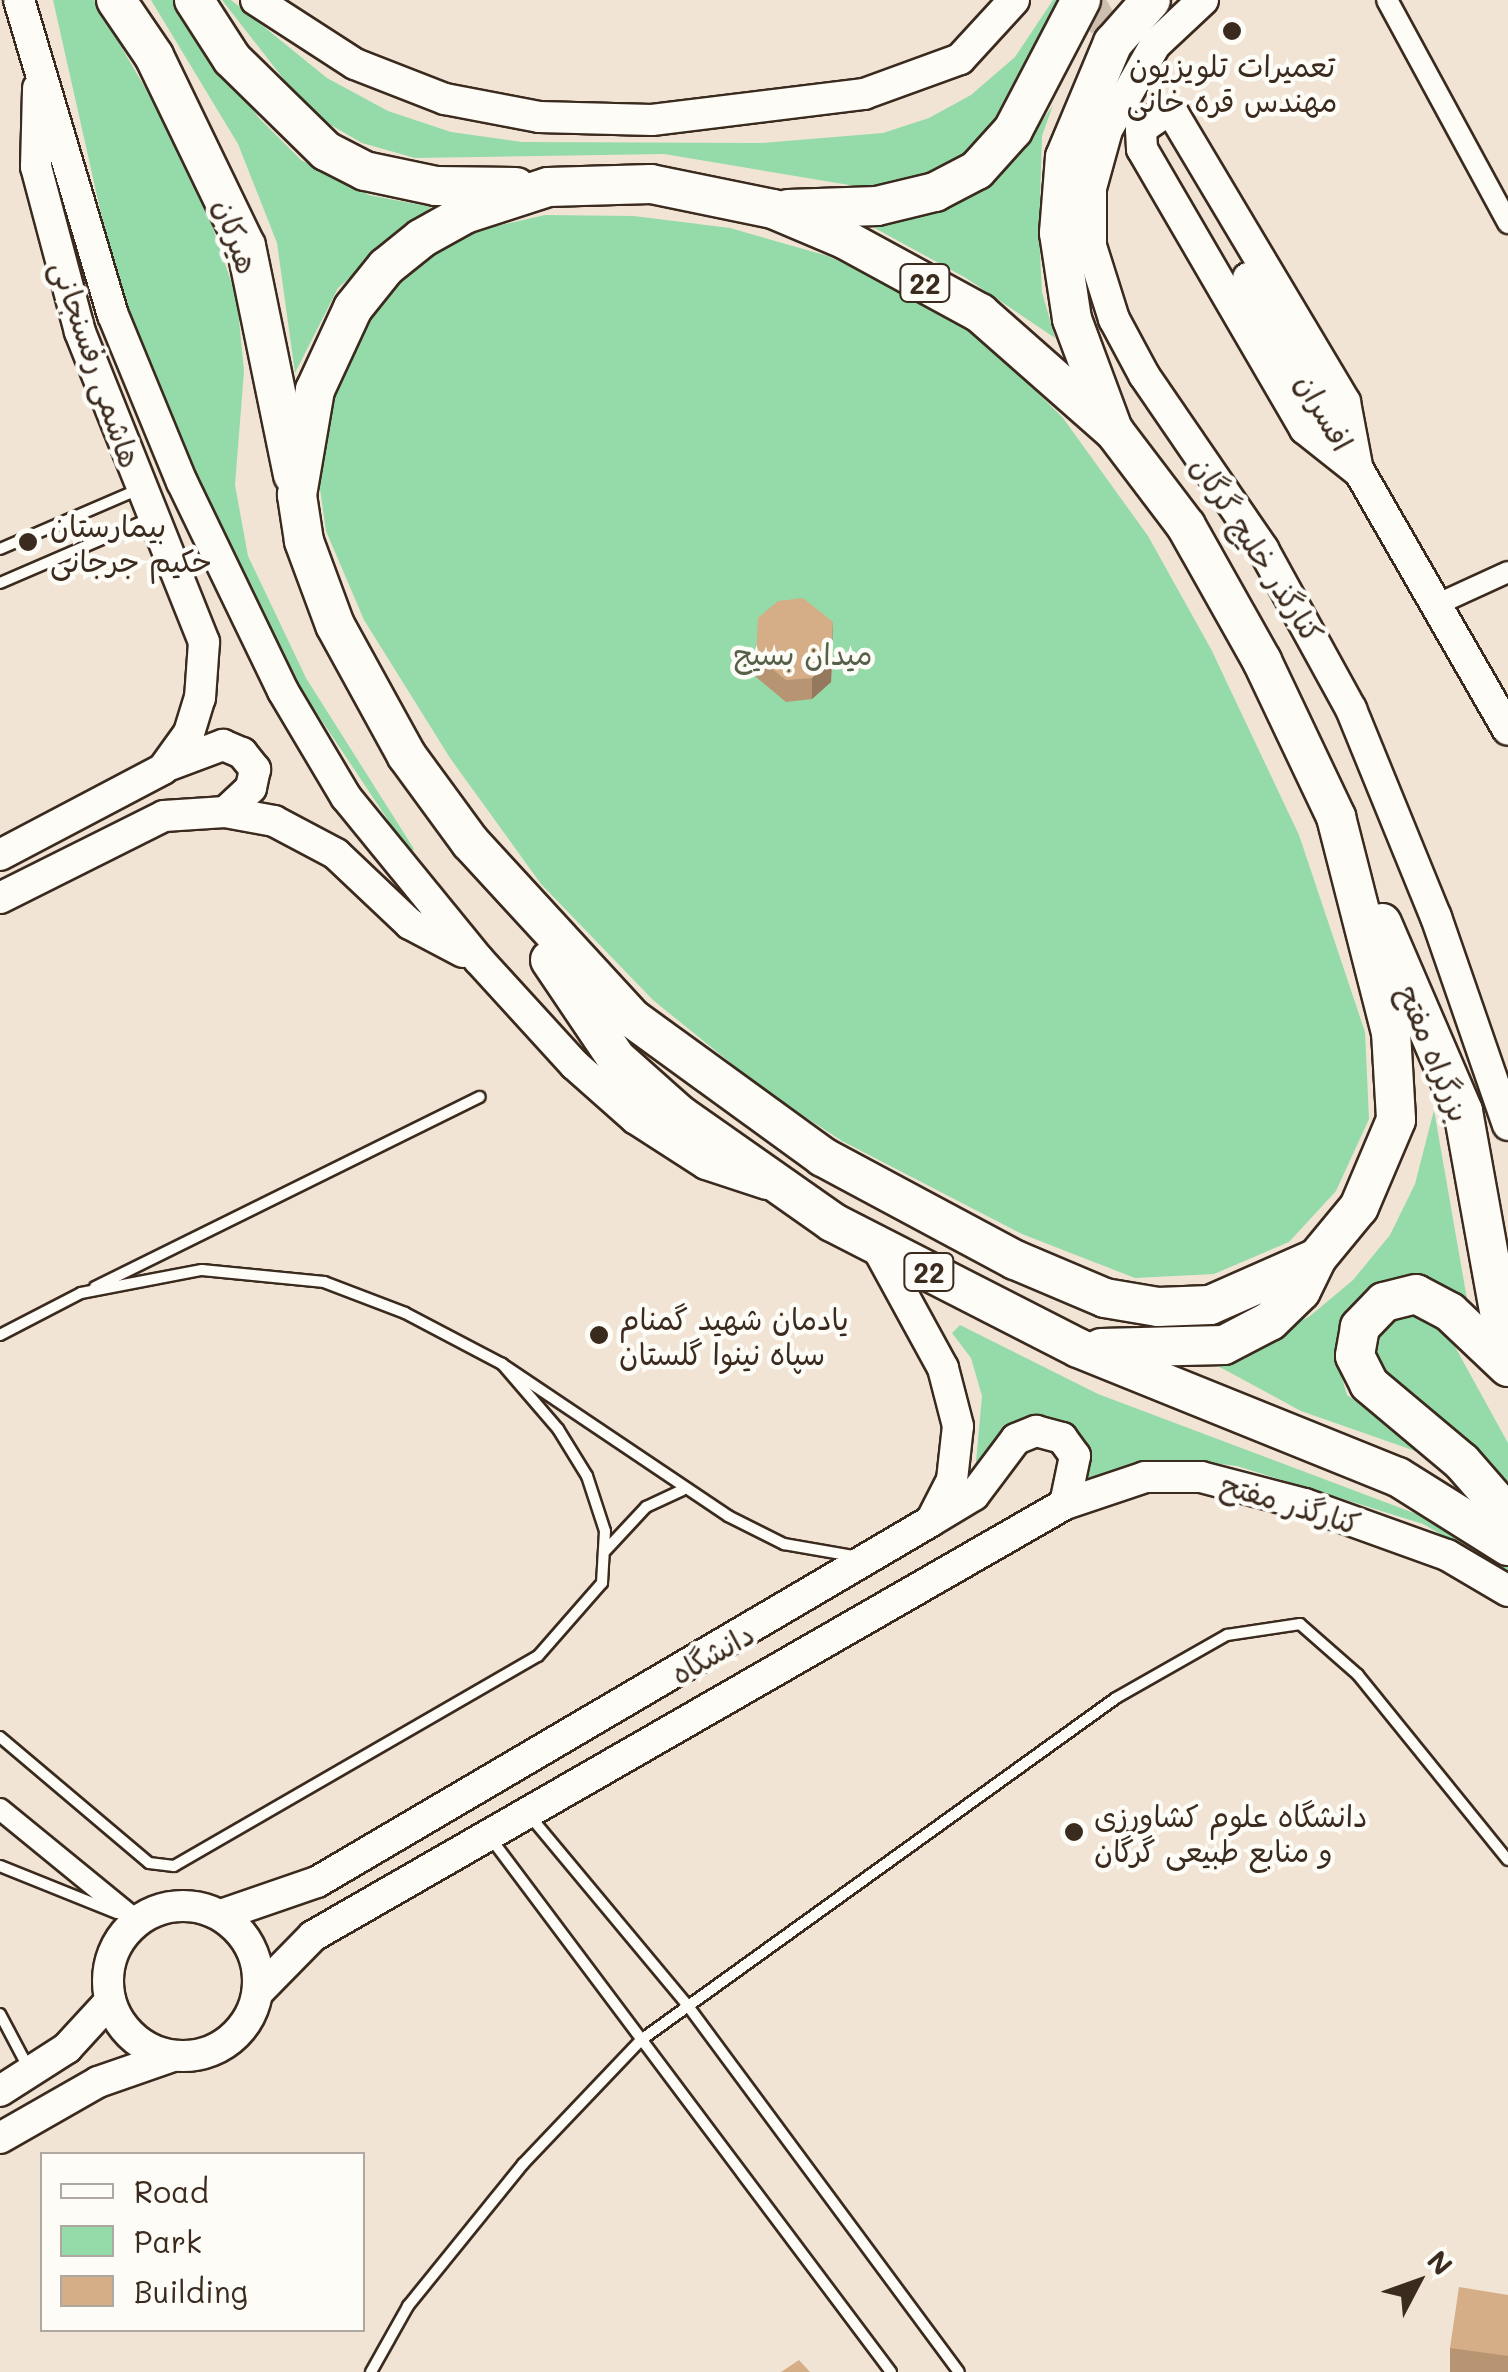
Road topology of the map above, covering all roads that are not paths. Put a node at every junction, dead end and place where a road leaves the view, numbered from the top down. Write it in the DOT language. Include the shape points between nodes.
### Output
graph roads {
  1 [pos="19,0"];
  2 [pos="116,0"];
  3 [pos="194,0"];
  4 [pos="256,0"];
  5 [pos="984,0"];
  6 [pos="1014,0"];
  7 [pos="1081,0"];
  8 [pos="1151,0"];
  9 [pos="1204,0"];
  10 [pos="1386,0"];
  11 [pos="38,55"];
  12 [pos="960,58"];
  13 [pos="1146,58"];
  14 [pos="548,188"];
  15 [pos="773,209"];
  16 [pos="1508,224"];
  17 [pos="1114,431"];
  18 [pos="297,495"];
  19 [pos="146,503"];
  20 [pos="0,550"];
  21 [pos="1508,572"];
  22 [pos="0,583"];
  23 [pos="1436,605"];
  24 [pos="1508,730"];
  25 [pos="163,768"];
  26 [pos="225,812"];
  27 [pos="1336,818"];
  28 [pos="470,842"];
  29 [pos="0,855"];
  30 [pos="0,898"];
  31 [pos="479,960"];
  32 [pos="480,1097"];
  33 [pos="1508,1125"];
  34 [pos="778,1188"];
  35 [pos="874,1244"];
  36 [pos="1317,1258"];
  37 [pos="81,1294"];
  38 [pos="0,1336"];
  39 [pos="1078,1348"];
  40 [pos="1508,1360"];
  41 [pos="502,1364"];
  42 [pos="1508,1368"];
  43 [pos="682,1490"];
  44 [pos="1065,1504"];
  45 [pos="1508,1515"];
  46 [pos="931,1521"];
  47 [pos="1508,1546"];
  48 [pos="603,1555"];
  49 [pos="878,1558"];
  50 [pos="829,1585"];
  51 [pos="1508,1591"];
  52 [pos="853,1626"];
  53 [pos="0,1737"];
  54 [pos="0,1809"];
  55 [pos="528,1813"];
  56 [pos="488,1836"];
  57 [pos="1508,1860"];
  58 [pos="0,1866"];
  59 [pos="221,1915"];
  60 [pos="136,1921"];
  61 [pos="259,1991"];
  62 [pos="110,2001"];
  63 [pos="688,2006"];
  64 [pos="0,2014"];
  65 [pos="641,2040"];
  66 [pos="173,2056"];
  67 [pos="30,2072"];
  68 [pos="0,2092"];
  69 [pos="0,2138"];
  70 [pos="372,2372"];
  71 [pos="892,2372"];
  72 [pos="959,2372"];
  1 -- 11 [label="main road"];
  2 -- 18 [label="highway, هیرکان / 22" via="163,71 246,246"];
  3 -- 14 [label="highway, 22" via="232,59 326,151 365,171 436,186"];
  4 -- 12 [label="main road" via="355,64 445,99 539,117 652,120 864,94"];
  5 -- 12 [label="main road"];
  6 -- 12 [label="main road"];
  7 -- 15 [label="highway" via="1012,130 977,170 935,192 878,206"];
  8 -- 17 [label="highway" via="1113,43 1064,176 1059,233 1072,319"];
  9 -- 13 [label="main road, کنارگذر خلیج گرگان"];
  10 -- 16 [label="street"];
  11 -- 19 [label="main road, هاشمی رفسنجانی" via="36,167 80,332"];
  11 -- 31 [label="main road" via="113,316 182,482 283,692 346,797"];
  13 -- 23 [label="main road, افسران" via="1158,108"];
  13 -- 33 [label="main road, کنارگذر خلیج گرگان" via="1107,130 1091,188 1092,246 1114,320 1316,636 1436,917"];
  14 -- 15 [label="highway, 22" via="651,184"];
  14 -- 18 [label="highway, 22" via="464,214 386,267 354,308 315,390"];
  15 -- 17 [label="highway, 22" via="846,240 980,314"];
  17 -- 27 [label="highway, 22" via="1186,526 1262,661"];
  18 -- 28 [label="highway, 22" via="304,541 334,625 407,756"];
  19 -- 20 [label="lane"];
  19 -- 22 [label="lane"];
  19 -- 25 [label="main road, هاشمی رفسنجانی" via="204,642 200,698 189,733"];
  21 -- 23 [label="street"];
  23 -- 24 [label="main road, افسران"];
  25 -- 26 [label="main road" via="223,745 242,753 255,769 252,788"];
  25 -- 29 [label="main road, هاشمی رفسنجانی"];
  26 -- 30 [label="main road" via="164,816"];
  26 -- 31 [label="main road" via="274,820 336,854 410,924"];
  27 -- 36 [label="highway, 22" via="1391,1032 1396,1120 1359,1207"];
  27 -- 40 [label="highway, بزرگراه مفتح / 22" via="1463,1111"];
  28 -- 34 [label="highway, 22" via="616,1058"];
  28 -- 36 [label="highway, 22" via="632,1018 823,1157 1014,1260 1106,1298 1158,1307 1210,1305"];
  31 -- 34 [label="main road" via="575,1065 636,1119 706,1164"];
  32 -- 37 [label="lane"];
  34 -- 35 [label="highway, 22"];
  35 -- 39 [label="highway, 22"];
  35 -- 46 [label="main road, دانشگاه" via="943,1368 958,1426 952,1480"];
  36 -- 39 [label="highway" via="1301,1291 1270,1321 1224,1345"];
  37 -- 38 [label="lane"];
  37 -- 41 [label="lane" via="202,1270 324,1282 405,1313"];
  39 -- 47 [label="highway, 22" via="1398,1477"];
  41 -- 43 [label="lane"];
  41 -- 48 [label="lane" via="558,1428 587,1476 606,1531"];
  42 -- 45 [label="highway" via="1450,1312 1416,1294 1384,1302 1360,1327 1356,1356 1369,1384 1462,1462"];
  43 -- 48 [label="lane" via="646,1506"];
  43 -- 49 [label="lane" via="784,1544"];
  44 -- 46 [label="main road" via="1075,1456 1062,1438 1036,1431 1016,1439 974,1495"];
  44 -- 51 [label="main road, کنارگذر مفتح" via="1146,1477 1201,1476 1416,1543"];
  44 -- 52 [label="main road, دانشگاه"];
  46 -- 49 [label="main road, دانشگاه"];
  48 -- 53 [label="lane" via="602,1582 538,1656 174,1866 149,1863"];
  49 -- 50 [label="main road, دانشگاه"];
  50 -- 52 [label="main road"];
  50 -- 59 [label="main road, دانشگاه" via="316,1882"];
  52 -- 55 [label="main road, دانشگاه"];
  54 -- 60 [label="street"];
  55 -- 56 [label="main road, دانشگاه"];
  55 -- 63 [label="lane"];
  56 -- 61 [label="main road, دانشگاه" via="313,1936"];
  56 -- 65 [label="lane"];
  57 -- 63 [label="lane" via="1358,1675 1300,1624 1227,1635 1116,1698"];
  58 -- 60 [label="lane"];
  59 -- 60 [label="main road" via="178,1906"];
  59 -- 61 [label="main road" via="243,1935 257,1962"];
  60 -- 62 [label="main road" via="117,1943 108,1971"];
  61 -- 66 [label="main road" via="249,2020 230,2042 203,2055"];
  62 -- 66 [label="main road" via="123,2027 145,2047"];
  62 -- 67 [label="main road" via="66,2048"];
  63 -- 65 [label="lane"];
  63 -- 72 [label="lane"];
  64 -- 67 [label="lane"];
  65 -- 70 [label="lane" via="523,2164 408,2306"];
  65 -- 71 [label="lane"];
  66 -- 69 [label="main road" via="98,2082"];
  67 -- 68 [label="main road"];
}
